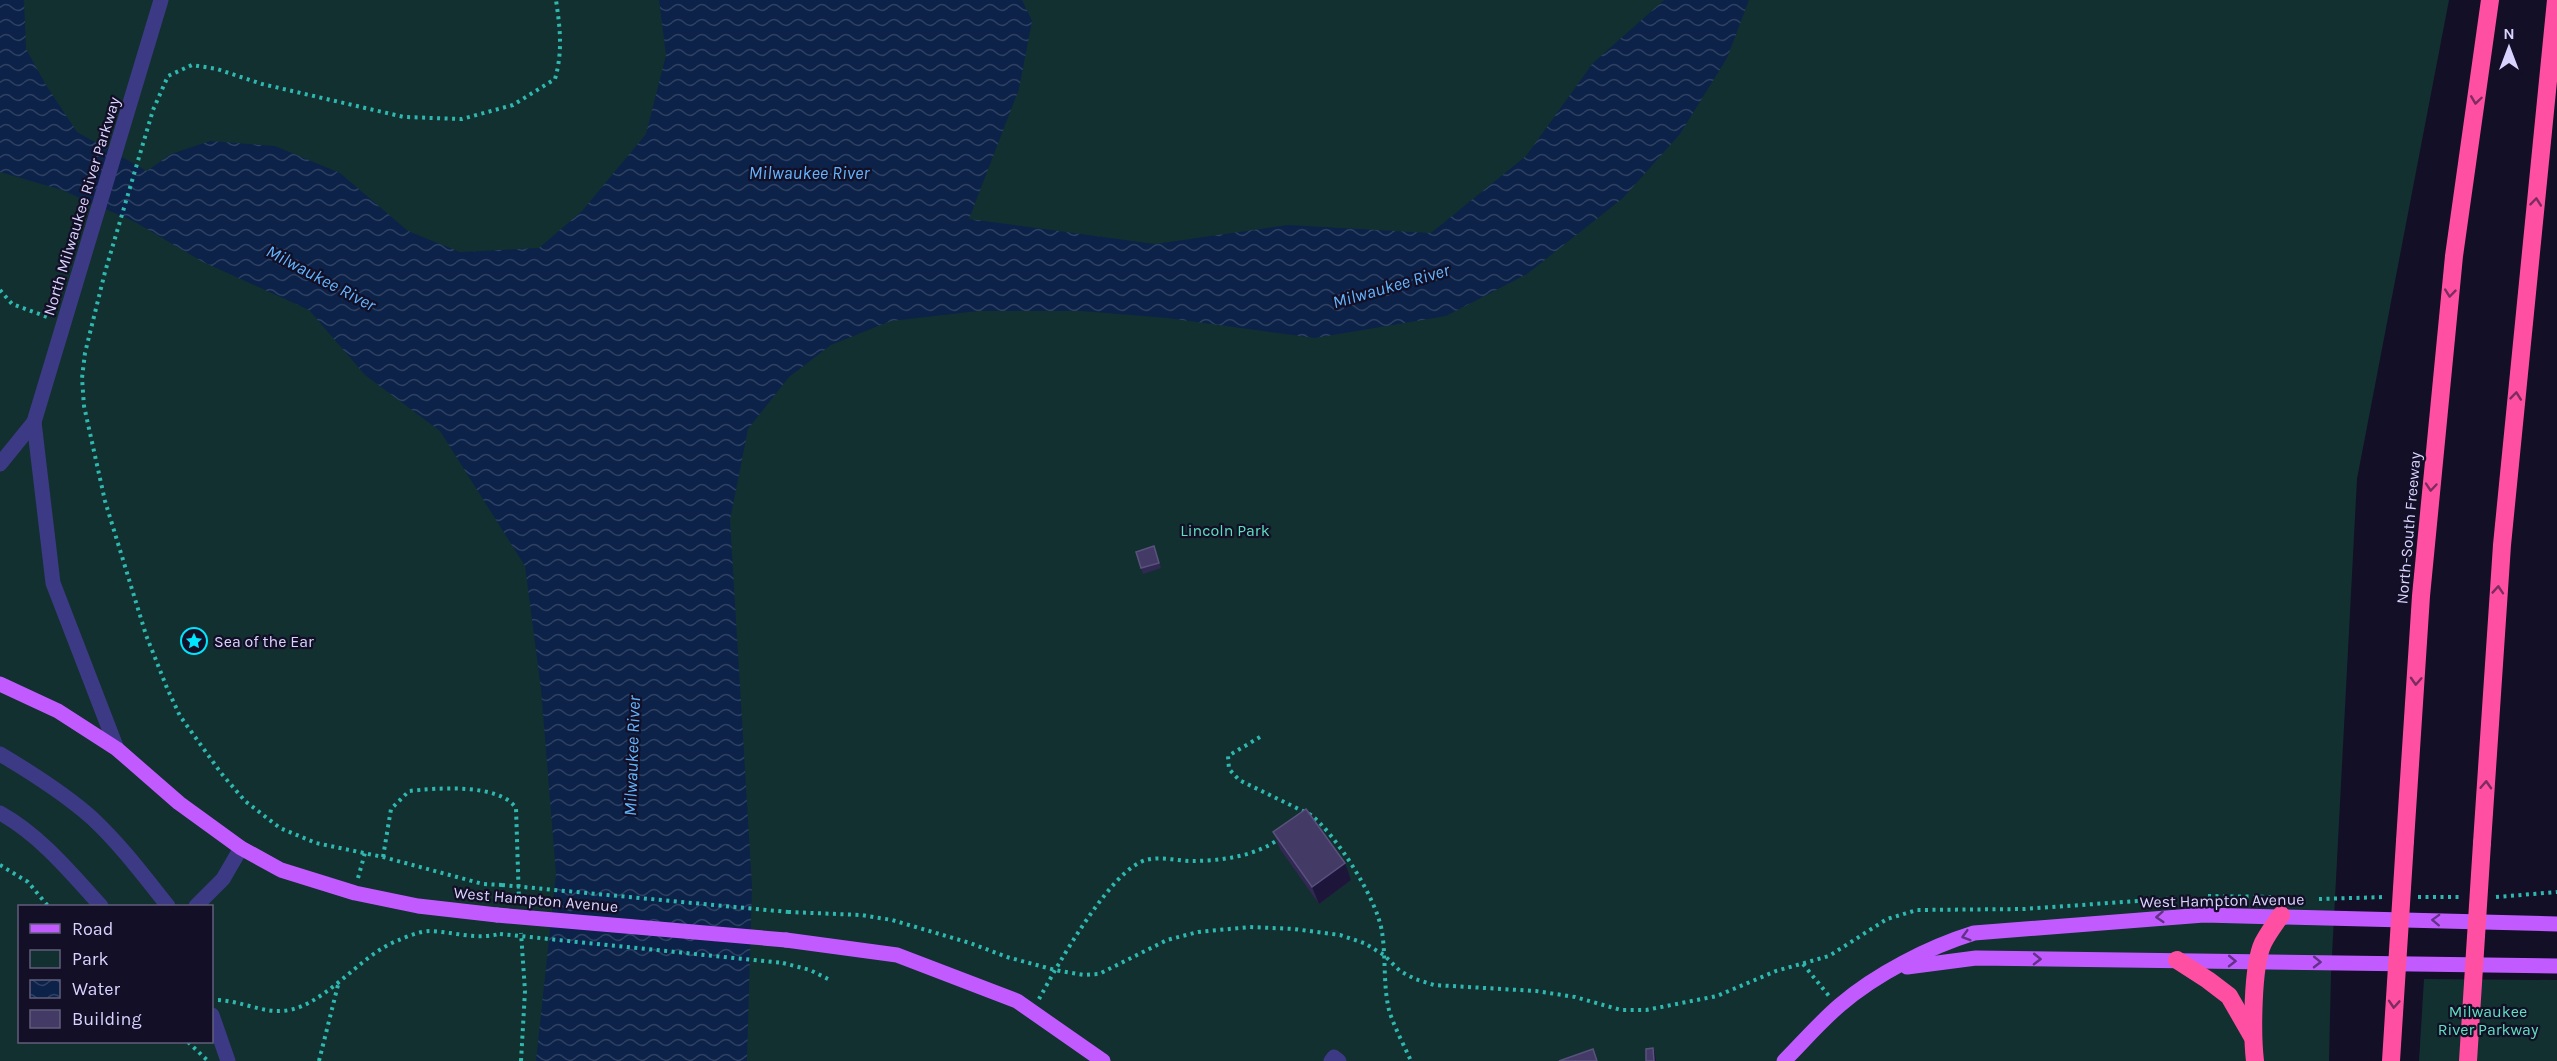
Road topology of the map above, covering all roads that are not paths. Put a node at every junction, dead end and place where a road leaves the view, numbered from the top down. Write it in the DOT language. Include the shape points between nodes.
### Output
graph roads {
  1 [pos="161,0"];
  2 [pos="2490,0"];
  3 [pos="2556,0"];
  4 [pos="34,422"];
  5 [pos="0,464"];
  6 [pos="0,684"];
  7 [pos="117,749"];
  8 [pos="0,754"];
  9 [pos="0,813"];
  10 [pos="241,848"];
  11 [pos="100,905"];
  12 [pos="167,905"];
  13 [pos="197,905"];
  14 [pos="2281,915"];
  15 [pos="2557,918"];
  16 [pos="2537,923"];
  17 [pos="2557,924"];
  18 [pos="2176,960"];
  19 [pos="2258,962"];
  20 [pos="2557,966"];
  21 [pos="1896,969"];
  22 [pos="213,1018"];
  23 [pos="2254,1050"];
  24 [pos="228,1061"];
  25 [pos="1103,1061"];
  26 [pos="1331,1061"];
  27 [pos="1339,1061"];
  28 [pos="1784,1061"];
  29 [pos="2391,1061"];
  30 [pos="2468,1061"];
  1 -- 4 [label="street, North Milwaukee River Parkway"];
  2 -- 29 [label="highway, North-South Freeway, one-way, bridge" via="2451,279 2421,596"];
  30 -- 3 [label="highway, one-way, bridge" via="2502,546"];
  4 -- 5 [label="street, North Milwaukee River Parkway"];
  4 -- 7 [label="street, North Milwaukee River Parkway" via="53,583"];
  6 -- 7 [label="main road, West Hampton Avenue" via="58,711"];
  7 -- 10 [label="main road, West Hampton Avenue" via="179,803"];
  8 -- 12 [label="street" via="43,779 92,819"];
  9 -- 11 [label="street" via="59,860"];
  10 -- 13 [label="street" via="223,879"];
  10 -- 25 [label="main road, West Hampton Avenue, bridge" via="281,870 355,893 418,906 786,940 897,955 1017,1000"];
  16 -- 14 [label="main road, West Hampton Avenue, one-way"];
  14 -- 19 [label="highway" via="2263,944"];
  14 -- 21 [label="main road, West Hampton Avenue, one-way" via="2193,915 1974,933"];
  15 -- 16 [label="main road"];
  16 -- 17 [label="main road, West Hampton Avenue"];
  18 -- 19 [label="main road, West Hampton Avenue, one-way"];
  21 -- 18 [label="main road, West Hampton Avenue, one-way" via="1976,958"];
  18 -- 23 [label="highway" via="2229,996"];
  19 -- 20 [label="main road, West Hampton Avenue, one-way"];
  19 -- 23 [label="highway"];
  21 -- 28 [label="main road, West Hampton Avenue" via="1862,987 1838,1006"];
  22 -- 24 [label="street"];
  26 -- 27 [label="street" via="1334,1057"];
}
